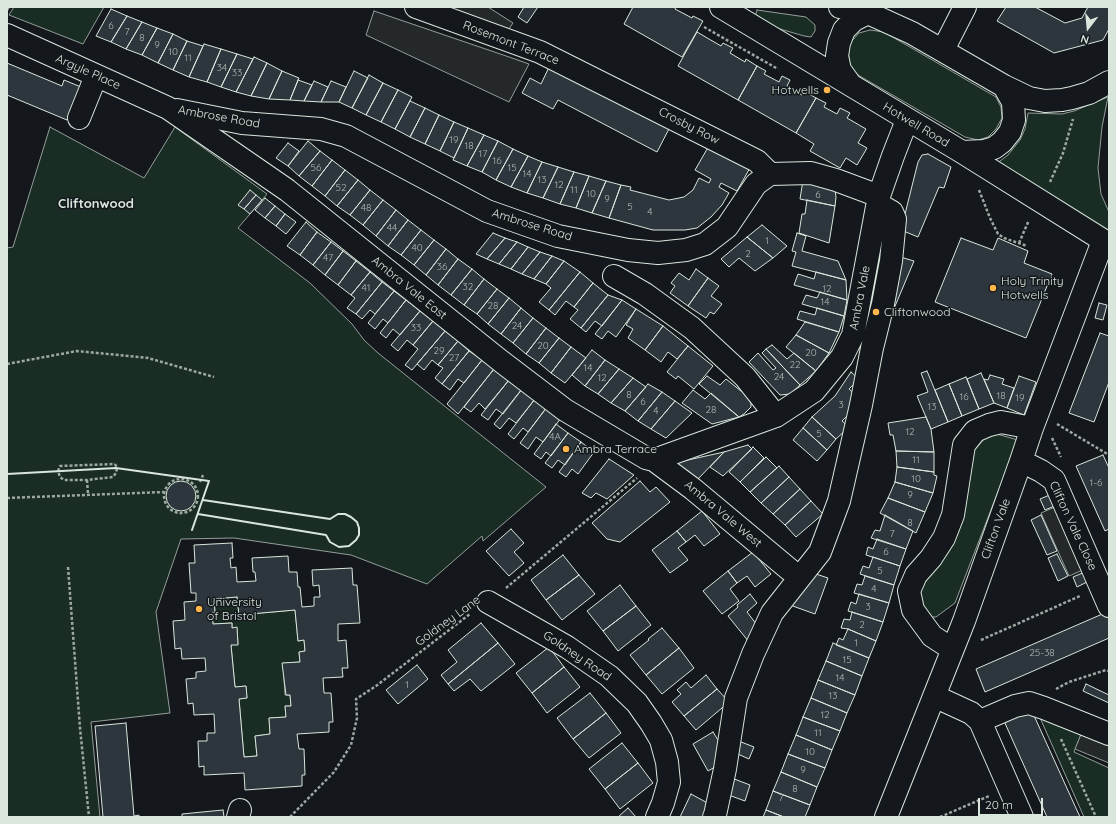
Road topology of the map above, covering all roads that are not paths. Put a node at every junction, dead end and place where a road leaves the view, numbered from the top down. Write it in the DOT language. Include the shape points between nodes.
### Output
graph roads {
  1 [pos="416,7"];
  2 [pos="722,7"];
  3 [pos="840,7"];
  4 [pos="965,7"];
  5 [pos="868,13"];
  6 [pos="7,35"];
  7 [pos="943,50"];
  8 [pos="96,76"];
  9 [pos="1109,82"];
  10 [pos="604,83"];
  11 [pos="850,84"];
  12 [pos="1004,86"];
  13 [pos="168,108"];
  14 [pos="79,118"];
  15 [pos="907,120"];
  16 [pos="967,156"];
  17 [pos="770,174"];
  18 [pos="879,200"];
  19 [pos="1106,242"];
  20 [pos="614,276"];
  21 [pos="776,416"];
  22 [pos="1041,421"];
  23 [pos="654,460"];
  24 [pos="1021,462"];
  25 [pos="790,570"];
  26 [pos="488,602"];
  27 [pos="1109,606"];
  28 [pos="952,649"];
  29 [pos="934,696"];
  30 [pos="980,722"];
  31 [pos="1109,734"];
  32 [pos="657,817"];
  33 [pos="714,817"];
  34 [pos="886,817"];
  35 [pos="1022,817"];
  1 -- 10 [label="street, Rosemont Terrace" via="540,52"];
  2 -- 11 [label="street, Hotwell Road"];
  3 -- 5 [label="street"];
  4 -- 7 [label="street"];
  5 -- 7 [label="street"];
  5 -- 11 [label="street" via="854,20 844,30 839,43 837,56 840,70"];
  6 -- 8 [label="street, Argyle Place"];
  7 -- 12 [label="street"];
  8 -- 13 [label="street, Argyle Place"];
  8 -- 14 [label="street"];
  9 -- 12 [label="street" via="1089,93 1062,100 1045,101 1030,98"];
  10 -- 17 [label="street, Crosby Row" via="757,161"];
  11 -- 15 [label="street, Hotwell Road"];
  12 -- 16 [label="street" via="1013,102 1014,120 1010,132 994,148"];
  13 -- 17 [label="street, Ambrose Road" via="242,123 321,129 346,136 487,211 558,236 628,250 658,253 686,250 705,244 727,227 756,184"];
  13 -- 23 [label="street, Ambra Vale East" via="286,190 566,410 646,458"];
  15 -- 16 [label="street, Hotwell Road"];
  15 -- 18 [label="street, Ambra Vale"];
  16 -- 19 [label="street, Hotwell Road"];
  17 -- 18 [label="street" via="811,173 836,180"];
  18 -- 21 [label="street, Ambra Vale" via="853,335 842,357 814,391"];
  18 -- 33 [label="street" via="892,212 895,220 891,261 839,501 820,552 772,613 753,654 736,698 725,770"];
  19 -- 22 [label="street, Clifton Vale"];
  20 -- 21 [label="street" via="645,294 692,328 745,377"];
  21 -- 23 [label="street, Ambra Vale"];
  22 -- 24 [label="street, Clifton Vale"];
  22 -- 28 [label="street" via="1001,422 989,425 975,431 964,444 953,515 944,538 916,575 909,591 913,610 932,636"];
  23 -- 25 [label="street, Ambra Vale West"];
  24 -- 27 [label="street, Clifton Vale Close" via="1042,471 1054,480"];
  24 -- 28 [label="street, Clifton Vale"];
  26 -- 32 [label="street, Goldney Road" via="567,646 609,676 637,703 661,740 668,762 669,782"];
  28 -- 29 [label="street, Clifton Vale"];
  29 -- 30 [label="street" via="972,713"];
  29 -- 34 [label="street, Clifton Vale"];
  30 -- 31 [label="street" via="1015,706 1029,704"];
  30 -- 35 [label="street"];
}
